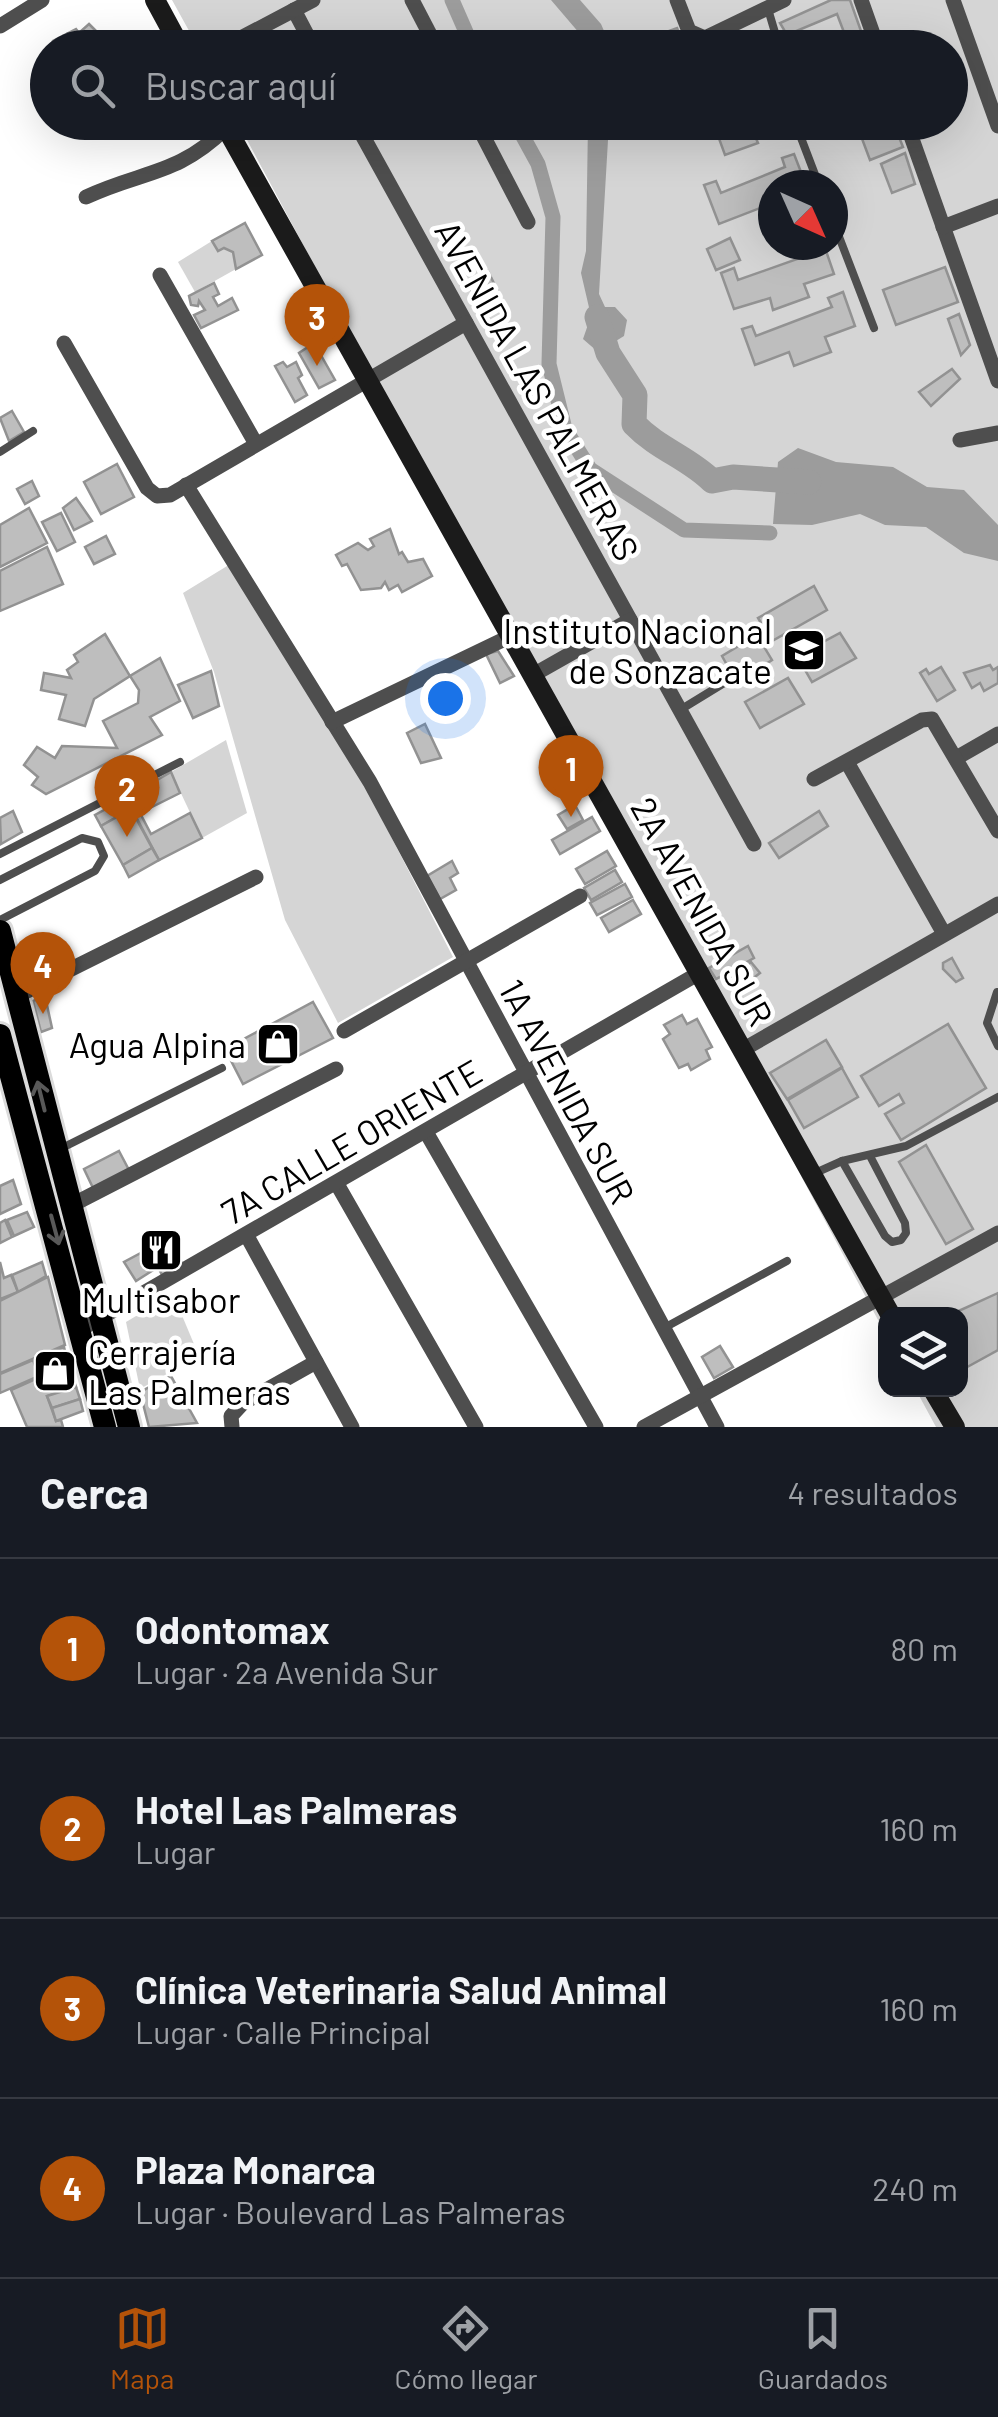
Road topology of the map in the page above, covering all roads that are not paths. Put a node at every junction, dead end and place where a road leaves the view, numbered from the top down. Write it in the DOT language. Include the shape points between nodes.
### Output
graph roads {
  1 [pos="42,0"];
  2 [pos="155,0"];
  3 [pos="313,0"];
  4 [pos="412,0"];
  5 [pos="676,0"];
  6 [pos="784,0"];
  7 [pos="861,0"];
  8 [pos="953,0"];
  9 [pos="766,4"];
  10 [pos="294,10"];
  11 [pos="0,26"];
  12 [pos="171,30"];
  13 [pos="256,30"];
  14 [pos="305,30"];
  15 [pos="427,30"];
  16 [pos="692,30"];
  17 [pos="722,30"];
  18 [pos="774,30"];
  19 [pos="872,30"];
  20 [pos="964,30"];
  21 [pos="968,42"];
  22 [pos="998,126"];
  23 [pos="208,140"];
  24 [pos="232,140"];
  25 [pos="366,140"];
  26 [pos="485,140"];
  27 [pos="802,140"];
  28 [pos="912,140"];
  29 [pos="813,170"];
  30 [pos="86,197"];
  31 [pos="998,206"];
  32 [pos="528,222"];
  33 [pos="943,226"];
  34 [pos="848,260"];
  35 [pos="160,275"];
  36 [pos="466,323"];
  37 [pos="874,328"];
  38 [pos="64,343"];
  39 [pos="365,378"];
  40 [pos="998,381"];
  41 [pos="33,431"];
  42 [pos="998,433"];
  43 [pos="960,440"];
  44 [pos="256,444"];
  45 [pos="0,452"];
  46 [pos="186,485"];
  47 [pos="630,620"];
  48 [pos="511,636"];
  49 [pos="533,675"];
  50 [pos="729,680"];
  51 [pos="680,710"];
  52 [pos="332,722"];
  53 [pos="998,734"];
  54 [pos="958,757"];
  55 [pos="180,762"];
  56 [pos="847,762"];
  57 [pos="814,780"];
  58 [pos="998,831"];
  59 [pos="754,844"];
  60 [pos="0,854"];
  61 [pos="256,877"];
  62 [pos="0,880"];
  63 [pos="580,896"];
  64 [pos="998,904"];
  65 [pos="0,920"];
  66 [pos="0,931"];
  67 [pos="943,932"];
  68 [pos="465,962"];
  69 [pos="701,972"];
  70 [pos="997,992"];
  71 [pos="17,996"];
  72 [pos="344,1031"];
  73 [pos="0,1035"];
  74 [pos="998,1046"];
  75 [pos="744,1049"];
  76 [pos="222,1068"];
  77 [pos="336,1069"];
  78 [pos="524,1075"];
  79 [pos="998,1097"];
  80 [pos="426,1132"];
  81 [pos="55,1152"];
  82 [pos="870,1156"];
  83 [pos="842,1161"];
  84 [pos="814,1174"];
  85 [pos="337,1184"];
  86 [pos="70,1206"];
  87 [pos="998,1233"];
  88 [pos="247,1236"];
  89 [pos="787,1261"];
  90 [pos="885,1305"];
  91 [pos="91,1325"];
  92 [pos="663,1329"];
  93 [pos="316,1362"];
  94 [pos="700,1395"];
  95 [pos="937,1397"];
  96 [pos="232,1421"];
  97 [pos="106,1427"];
  98 [pos="129,1427"];
  99 [pos="352,1427"];
  100 [pos="476,1427"];
  101 [pos="596,1427"];
  102 [pos="644,1427"];
  103 [pos="717,1427"];
  104 [pos="955,1427"];
  1 -- 11 [label="street"];
  2 -- 12 [label="street"];
  3 -- 10 [label="street"];
  4 -- 15 [label="street"];
  5 -- 16 [label="street"];
  6 -- 9 [label="street"];
  7 -- 19 [label="street"];
  8 -- 20 [label="street"];
  9 -- 17 [label="street"];
  9 -- 18 [label="lane"];
  10 -- 13 [label="street"];
  10 -- 14 [label="street"];
  21 -- 22 [label="street"];
  23 -- 30 [label="street" via="184,163"];
  24 -- 39 [label="street, 2A AVENIDA SUR"];
  25 -- 36 [label="street, AVENIDA LAS PALMERAS"];
  26 -- 32 [label="street"];
  27 -- 29 [label="lane"];
  28 -- 33 [label="street"];
  31 -- 33 [label="street"];
  33 -- 40 [label="street"];
  34 -- 37 [label="lane"];
  35 -- 44 [label="street"];
  36 -- 39 [label="street"];
  36 -- 47 [label="street, AVENIDA LAS PALMERAS"];
  38 -- 46 [label="street" via="147,488 156,496 170,495"];
  39 -- 44 [label="street"];
  39 -- 48 [label="street, 2A AVENIDA SUR"];
  41 -- 45 [label="lane"];
  42 -- 43 [label="street"];
  44 -- 46 [label="street"];
  46 -- 52 [label="street, 1A AVENIDA SUR"];
  47 -- 49 [label="street"];
  47 -- 51 [label="street, AVENIDA LAS PALMERAS"];
  48 -- 49 [label="street, 2A AVENIDA SUR"];
  48 -- 52 [label="street"];
  49 -- 69 [label="street, 2A AVENIDA SUR"];
  50 -- 51 [label="lane"];
  51 -- 59 [label="street, AVENIDA LAS PALMERAS"];
  52 -- 68 [label="street, 1A AVENIDA SUR"];
  53 -- 54 [label="street"];
  54 -- 56 [label="street" via="932,719"];
  54 -- 58 [label="street"];
  55 -- 60 [label="lane"];
  56 -- 57 [label="street"];
  56 -- 67 [label="street"];
  61 -- 71 [label="street"];
  62 -- 65 [label="lane" via="82,838 98,842 104,856 96,870"];
  63 -- 68 [label="street"];
  64 -- 67 [label="street"];
  66 -- 71 [label="main road"];
  67 -- 75 [label="street"];
  68 -- 72 [label="street"];
  68 -- 78 [label="street, 1A AVENIDA SUR"];
  69 -- 75 [label="street, 2A AVENIDA SUR"];
  69 -- 78 [label="street, 7A CALLE ORIENTE"];
  70 -- 74 [label="lane" via="988,1023"];
  81 -- 71 [label="main road, one-way"];
  73 -- 91 [label="main road, one-way"];
  75 -- 84 [label="street, 2A AVENIDA SUR"];
  76 -- 81 [label="lane"];
  77 -- 86 [label="street"];
  78 -- 80 [label="street, 7A CALLE ORIENTE"];
  78 -- 92 [label="street, 1A AVENIDA SUR"];
  79 -- 82 [label="lane" via="927,1136"];
  80 -- 85 [label="street, 7A CALLE ORIENTE"];
  80 -- 101 [label="street"];
  81 -- 86 [label="main road"];
  82 -- 83 [label="lane"];
  82 -- 83 [label="lane" via="905,1224 901,1240 885,1236"];
  83 -- 84 [label="lane"];
  84 -- 90 [label="street, 2A AVENIDA SUR"];
  85 -- 88 [label="street, 7A CALLE ORIENTE"];
  85 -- 100 [label="street"];
  86 -- 91 [label="main road"];
  87 -- 90 [label="street"];
  88 -- 91 [label="street, 7A CALLE ORIENTE"];
  88 -- 93 [label="street"];
  89 -- 92 [label="lane"];
  90 -- 94 [label="street"];
  91 -- 97 [label="main road"];
  91 -- 98 [label="main road"];
  92 -- 94 [label="street, 1A AVENIDA SUR"];
  93 -- 96 [label="street" via="243,1403"];
  93 -- 99 [label="street"];
  94 -- 102 [label="street"];
  94 -- 103 [label="street, 1A AVENIDA SUR"];
  95 -- 104 [label="street"];
}
